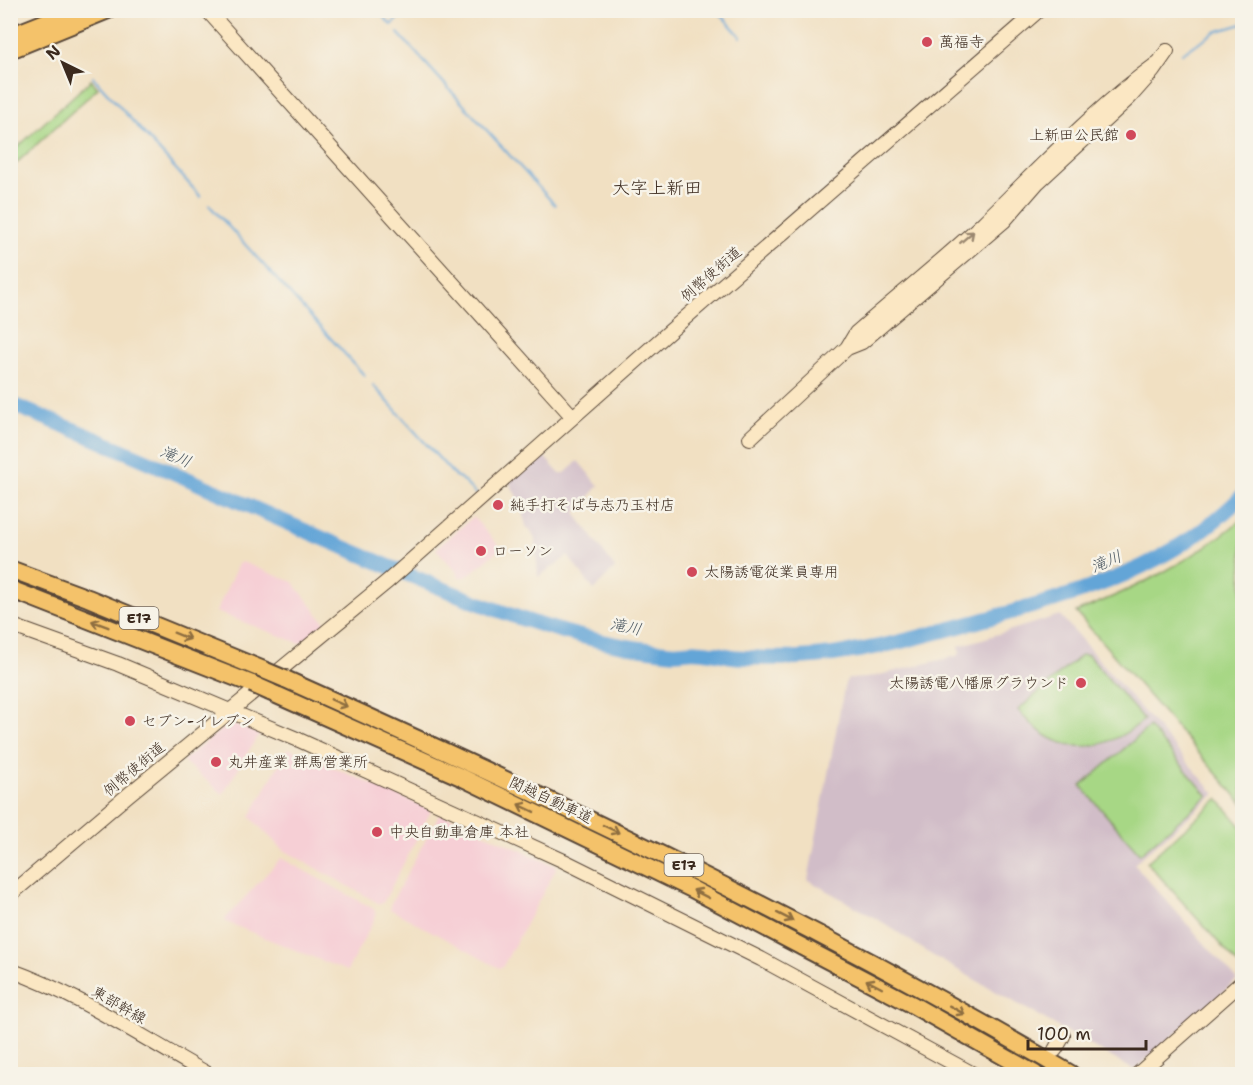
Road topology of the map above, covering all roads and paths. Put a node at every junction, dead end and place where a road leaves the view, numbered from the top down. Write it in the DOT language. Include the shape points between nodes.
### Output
graph roads {
  1 [pos="76,10"];
  2 [pos="108,10"];
  3 [pos="207,10"];
  4 [pos="1039,10"];
  5 [pos="10,36"];
  6 [pos="10,50"];
  7 [pos="1167,51"];
  8 [pos="573,417"];
  9 [pos="750,438"];
  10 [pos="10,557"];
  11 [pos="10,568"];
  12 [pos="10,589"];
  13 [pos="88,598"];
  14 [pos="10,625"];
  15 [pos="230,712"];
  16 [pos="10,895"];
  17 [pos="10,970"];
  18 [pos="1242,982"];
  19 [pos="1064,1036"];
  20 [pos="1055,1050"];
  21 [pos="207,1074"];
  22 [pos="973,1074"];
  23 [pos="1035,1074"];
  24 [pos="1071,1074"];
  25 [pos="1138,1074"];
  1 -- 5 [label="highway"];
  2 -- 6 [label="highway"];
  3 -- 8 [label="street"];
  4 -- 8 [label="street, 例幣使街道"];
  7 -- 9 [label="street" via="1130,97 1038,182 1004,221 862,342 847,348"];
  8 -- 15 [label="street, 例幣使街道" via="392,578"];
  10 -- 13 [label="highway"];
  11 -- 13 [label="highway, 関越自動車道 / E17"];
  23 -- 12 [label="highway, 関越自動車道 / E17, one-way, bridge" via="692,889 461,777 252,684"];
  13 -- 24 [label="highway, 関越自動車道 / E17, one-way, bridge" via="285,679 703,874 833,941"];
  14 -- 15 [label="street" via="118,664"];
  15 -- 16 [label="street, 例幣使街道"];
  15 -- 22 [label="street" via="564,861 761,959"];
  17 -- 21 [label="street, 東部幹線" via="80,1002"];
  18 -- 25 [label="street"];
  19 -- 20 [label="street"];
}
